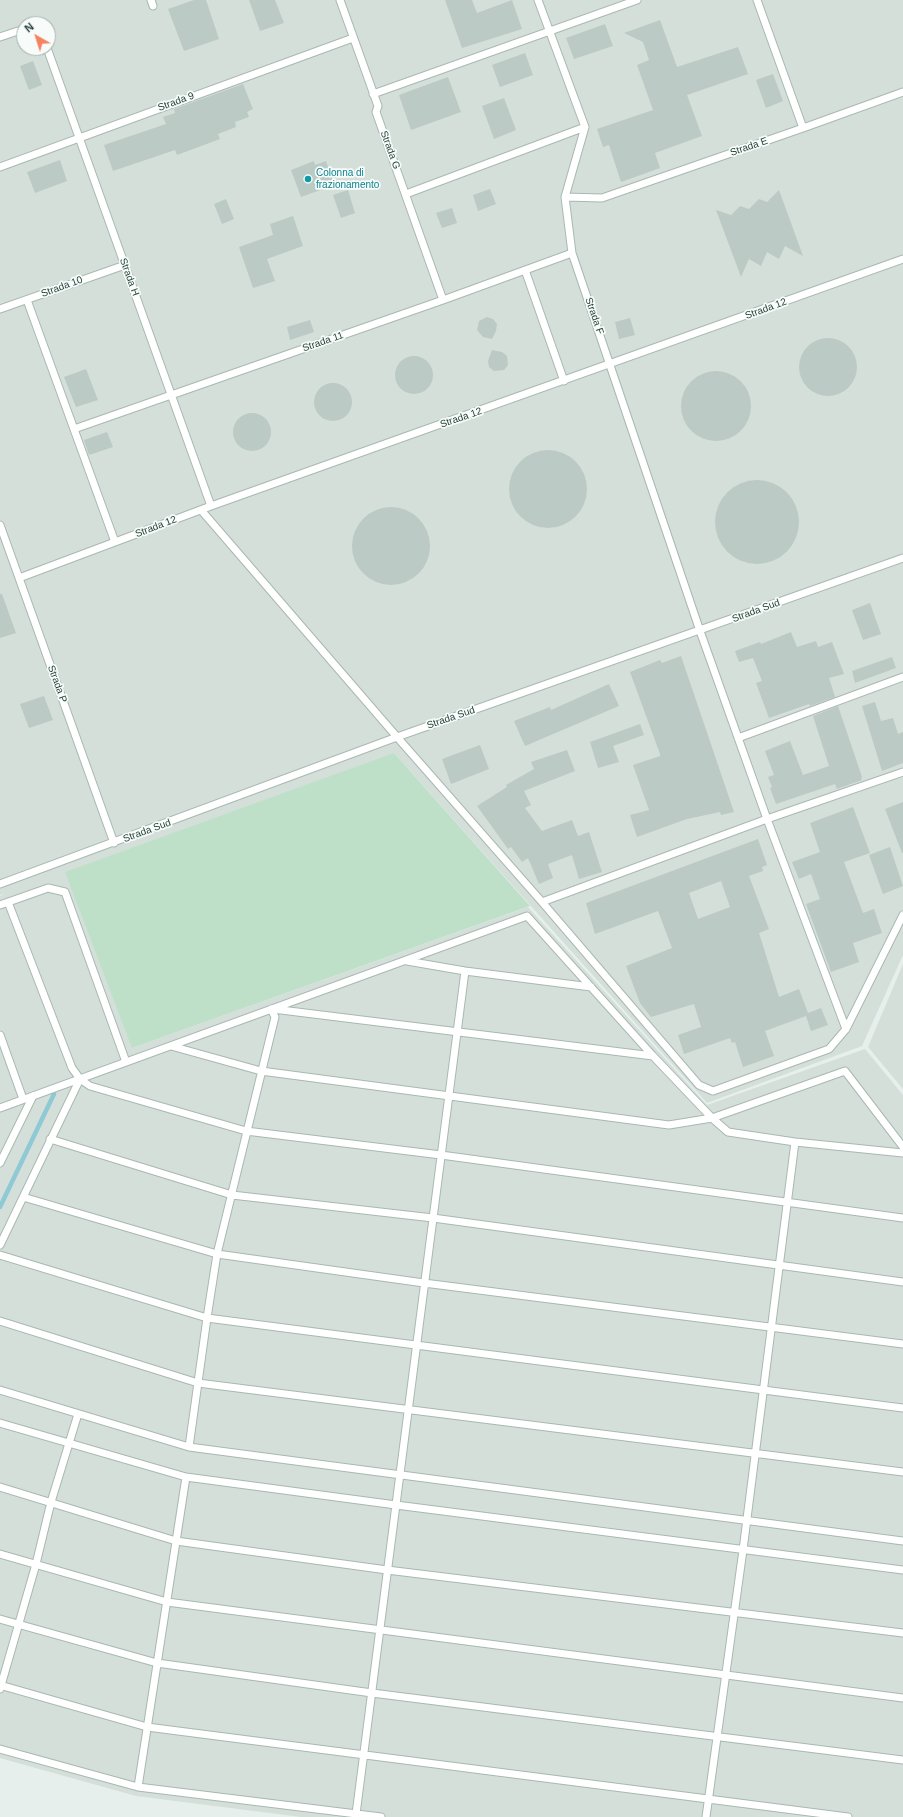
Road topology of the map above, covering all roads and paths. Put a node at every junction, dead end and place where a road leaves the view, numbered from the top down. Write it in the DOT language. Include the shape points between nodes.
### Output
graph roads {
  1 [pos="340,0"];
  2 [pos="538,0"];
  3 [pos="636,0"];
  4 [pos="757,0"];
  5 [pos="549,31"];
  6 [pos="16,32"];
  7 [pos="0,37"];
  8 [pos="353,38"];
  9 [pos="50,56"];
  10 [pos="903,92"];
  11 [pos="373,94"];
  12 [pos="585,127"];
  13 [pos="803,128"];
  14 [pos="79,137"];
  15 [pos="0,167"];
  16 [pos="406,194"];
  17 [pos="565,198"];
  18 [pos="572,253"];
  19 [pos="903,259"];
  20 [pos="125,265"];
  21 [pos="525,270"];
  22 [pos="27,300"];
  23 [pos="443,300"];
  24 [pos="0,309"];
  25 [pos="610,364"];
  26 [pos="564,381"];
  27 [pos="171,395"];
  28 [pos="74,429"];
  29 [pos="211,506"];
  30 [pos="201,510"];
  31 [pos="0,525"];
  32 [pos="115,542"];
  33 [pos="903,558"];
  34 [pos="19,578"];
  35 [pos="700,631"];
  36 [pos="903,678"];
  37 [pos="397,737"];
  38 [pos="738,738"];
  39 [pos="903,772"];
  40 [pos="767,819"];
  41 [pos="114,843"];
  42 [pos="0,884"];
  43 [pos="8,902"];
  44 [pos="542,902"];
  45 [pos="0,905"];
  46 [pos="903,915"];
  47 [pos="406,960"];
  48 [pos="465,971"];
  49 [pos="591,987"];
  50 [pos="271,1009"];
  51 [pos="846,1029"];
  52 [pos="457,1033"];
  53 [pos="0,1035"];
  54 [pos="171,1046"];
  55 [pos="653,1056"];
  56 [pos="126,1062"];
  57 [pos="261,1071"];
  58 [pos="80,1078"];
  59 [pos="33,1096"];
  60 [pos="449,1096"];
  61 [pos="24,1099"];
  62 [pos="0,1108"];
  63 [pos="712,1118"];
  64 [pos="246,1131"];
  65 [pos="50,1139"];
  66 [pos="795,1142"];
  67 [pos="903,1146"];
  68 [pos="903,1153"];
  69 [pos="441,1155"];
  70 [pos="0,1163"];
  71 [pos="232,1195"];
  72 [pos="23,1197"];
  73 [pos="787,1203"];
  74 [pos="433,1218"];
  75 [pos="903,1218"];
  76 [pos="0,1245"];
  77 [pos="218,1254"];
  78 [pos="0,1255"];
  79 [pos="780,1265"];
  80 [pos="903,1282"];
  81 [pos="424,1284"];
  82 [pos="207,1318"];
  83 [pos="0,1321"];
  84 [pos="771,1329"];
  85 [pos="903,1344"];
  86 [pos="417,1345"];
  87 [pos="198,1382"];
  88 [pos="0,1390"];
  89 [pos="763,1391"];
  90 [pos="903,1408"];
  91 [pos="408,1409"];
  92 [pos="76,1417"];
  93 [pos="0,1423"];
  94 [pos="69,1444"];
  95 [pos="189,1447"];
  96 [pos="755,1453"];
  97 [pos="903,1472"];
  98 [pos="400,1475"];
  99 [pos="186,1477"];
  100 [pos="0,1487"];
  101 [pos="51,1502"];
  102 [pos="396,1505"];
  103 [pos="746,1524"];
  104 [pos="176,1541"];
  105 [pos="903,1541"];
  106 [pos="743,1550"];
  107 [pos="0,1554"];
  108 [pos="36,1564"];
  109 [pos="388,1570"];
  110 [pos="903,1570"];
  111 [pos="167,1602"];
  112 [pos="734,1612"];
  113 [pos="0,1619"];
  114 [pos="17,1624"];
  115 [pos="380,1629"];
  116 [pos="903,1633"];
  117 [pos="157,1663"];
  118 [pos="726,1674"];
  119 [pos="0,1687"];
  120 [pos="372,1693"];
  121 [pos="903,1698"];
  122 [pos="147,1727"];
  123 [pos="717,1735"];
  124 [pos="0,1749"];
  125 [pos="364,1755"];
  126 [pos="903,1760"];
  127 [pos="138,1787"];
  128 [pos="709,1799"];
  129 [pos="356,1814"];
  130 [pos="381,1817"];
  131 [pos="706,1817"];
  132 [pos="848,1817"];
  1 -- 8 [label="lane, Strada G"];
  2 -- 5 [label="lane"];
  3 -- 5 [label="lane"];
  4 -- 13 [label="lane"];
  5 -- 11 [label="lane"];
  5 -- 12 [label="lane"];
  6 -- 7 [label="lane"];
  8 -- 11 [label="lane, Strada G"];
  8 -- 14 [label="lane, Strada 9"];
  9 -- 14 [label="lane, Strada H"];
  10 -- 13 [label="lane, Strada E"];
  11 -- 16 [label="lane, Strada G" via="378,106 376,112"];
  12 -- 16 [label="lane"];
  12 -- 17 [label="lane, Strada F"];
  13 -- 17 [label="lane, Strada E" via="602,198"];
  14 -- 15 [label="lane, Strada 9"];
  14 -- 20 [label="lane, Strada H"];
  16 -- 23 [label="lane, Strada G"];
  17 -- 18 [label="lane, Strada F"];
  18 -- 21 [label="lane, Strada 11"];
  18 -- 25 [label="lane, Strada F"];
  19 -- 25 [label="lane, Strada 12"];
  20 -- 22 [label="lane, Strada 10"];
  20 -- 27 [label="lane, Strada H"];
  21 -- 23 [label="lane, Strada 11"];
  21 -- 26 [label="lane"];
  22 -- 24 [label="lane, Strada 10"];
  22 -- 28 [label="lane"];
  23 -- 27 [label="lane, Strada 11"];
  25 -- 26 [label="lane, Strada 12"];
  25 -- 35 [label="lane, Strada F"];
  26 -- 29 [label="lane, Strada 12"];
  27 -- 28 [label="lane, Strada 11"];
  27 -- 29 [label="lane, Strada H"];
  28 -- 32 [label="lane"];
  29 -- 30 [label="lane, Strada 12"];
  30 -- 32 [label="lane, Strada 12"];
  30 -- 37 [label="lane"];
  31 -- 34 [label="lane, Strada P"];
  32 -- 34 [label="lane, Strada 12"];
  33 -- 35 [label="lane, Strada Sud"];
  34 -- 41 [label="lane, Strada P"];
  35 -- 37 [label="lane, Strada Sud"];
  35 -- 38 [label="lane, Strada F"];
  36 -- 38 [label="lane"];
  37 -- 41 [label="lane, Strada Sud"];
  37 -- 44 [label="lane"];
  38 -- 40 [label="lane, Strada F"];
  39 -- 40 [label="lane"];
  40 -- 44 [label="lane"];
  40 -- 51 [label="lane, Strada F"];
  41 -- 42 [label="lane, Strada Sud"];
  43 -- 45 [label="lane"];
  43 -- 56 [label="lane" via="48,888 65,892"];
  43 -- 58 [label="lane" via="72,1068"];
  44 -- 51 [label="lane" via="699,1085 714,1091 828,1049"];
  46 -- 51 [label="lane"];
  47 -- 48 [label="lane"];
  47 -- 49 [label="lane" via="527,916"];
  47 -- 50 [label="lane"];
  48 -- 49 [label="lane"];
  48 -- 52 [label="lane"];
  49 -- 55 [label="lane"];
  50 -- 52 [label="lane"];
  50 -- 54 [label="lane"];
  50 -- 57 [label="lane" via="275,1017"];
  52 -- 55 [label="lane"];
  52 -- 60 [label="lane"];
  53 -- 61 [label="lane"];
  54 -- 56 [label="lane"];
  54 -- 57 [label="lane"];
  55 -- 63 [label="lane"];
  56 -- 58 [label="lane"];
  57 -- 60 [label="lane"];
  57 -- 64 [label="lane"];
  58 -- 59 [label="lane"];
  58 -- 64 [label="lane" via="90,1086"];
  58 -- 65 [label="lane"];
  59 -- 61 [label="lane"];
  59 -- 70 [label="lane"];
  60 -- 63 [label="lane" via="669,1125"];
  60 -- 69 [label="lane"];
  61 -- 62 [label="lane"];
  63 -- 66 [label="lane" via="728,1132"];
  63 -- 67 [label="lane" via="845,1071"];
  64 -- 69 [label="lane"];
  64 -- 71 [label="lane"];
  65 -- 71 [label="lane"];
  65 -- 72 [label="lane"];
  66 -- 68 [label="lane"];
  66 -- 73 [label="lane"];
  69 -- 73 [label="lane"];
  69 -- 74 [label="lane"];
  71 -- 74 [label="lane"];
  71 -- 77 [label="lane"];
  72 -- 76 [label="lane"];
  72 -- 77 [label="lane"];
  73 -- 75 [label="lane"];
  73 -- 79 [label="lane"];
  74 -- 79 [label="lane"];
  74 -- 81 [label="lane"];
  77 -- 81 [label="lane"];
  77 -- 82 [label="lane"];
  78 -- 82 [label="lane"];
  79 -- 80 [label="lane"];
  79 -- 84 [label="lane"];
  81 -- 84 [label="lane"];
  81 -- 86 [label="lane"];
  82 -- 86 [label="lane"];
  82 -- 87 [label="lane"];
  83 -- 87 [label="lane"];
  84 -- 85 [label="lane"];
  84 -- 89 [label="lane"];
  86 -- 89 [label="lane"];
  86 -- 91 [label="lane"];
  87 -- 91 [label="lane"];
  87 -- 95 [label="lane"];
  88 -- 92 [label="lane"];
  89 -- 90 [label="lane"];
  89 -- 96 [label="lane"];
  91 -- 96 [label="lane"];
  91 -- 98 [label="lane"];
  92 -- 94 [label="lane"];
  92 -- 95 [label="lane"];
  93 -- 94 [label="lane"];
  94 -- 99 [label="lane"];
  94 -- 101 [label="lane"];
  95 -- 98 [label="lane"];
  96 -- 97 [label="lane"];
  96 -- 103 [label="lane"];
  98 -- 102 [label="lane"];
  98 -- 103 [label="lane"];
  99 -- 102 [label="lane"];
  99 -- 104 [label="lane"];
  100 -- 101 [label="lane"];
  101 -- 104 [label="lane"];
  101 -- 108 [label="lane"];
  102 -- 106 [label="lane"];
  102 -- 109 [label="lane"];
  103 -- 105 [label="lane"];
  103 -- 106 [label="lane"];
  104 -- 109 [label="lane"];
  104 -- 111 [label="lane"];
  106 -- 110 [label="lane"];
  106 -- 112 [label="lane"];
  107 -- 108 [label="lane"];
  108 -- 111 [label="lane"];
  108 -- 114 [label="lane"];
  109 -- 112 [label="lane"];
  109 -- 115 [label="lane"];
  111 -- 115 [label="lane"];
  111 -- 117 [label="lane"];
  112 -- 116 [label="lane"];
  112 -- 118 [label="lane"];
  113 -- 114 [label="lane"];
  114 -- 117 [label="lane"];
  114 -- 119 [label="lane"];
  115 -- 118 [label="lane"];
  115 -- 120 [label="lane"];
  117 -- 120 [label="lane"];
  117 -- 122 [label="lane"];
  118 -- 121 [label="lane"];
  118 -- 123 [label="lane"];
  119 -- 122 [label="lane"];
  120 -- 123 [label="lane"];
  120 -- 125 [label="lane"];
  122 -- 125 [label="lane"];
  122 -- 127 [label="lane"];
  123 -- 126 [label="lane"];
  123 -- 128 [label="lane"];
  124 -- 127 [label="lane"];
  125 -- 128 [label="lane"];
  125 -- 129 [label="lane"];
  127 -- 129 [label="lane"];
  128 -- 131 [label="lane"];
  128 -- 132 [label="lane"];
  129 -- 130 [label="lane"];
}
